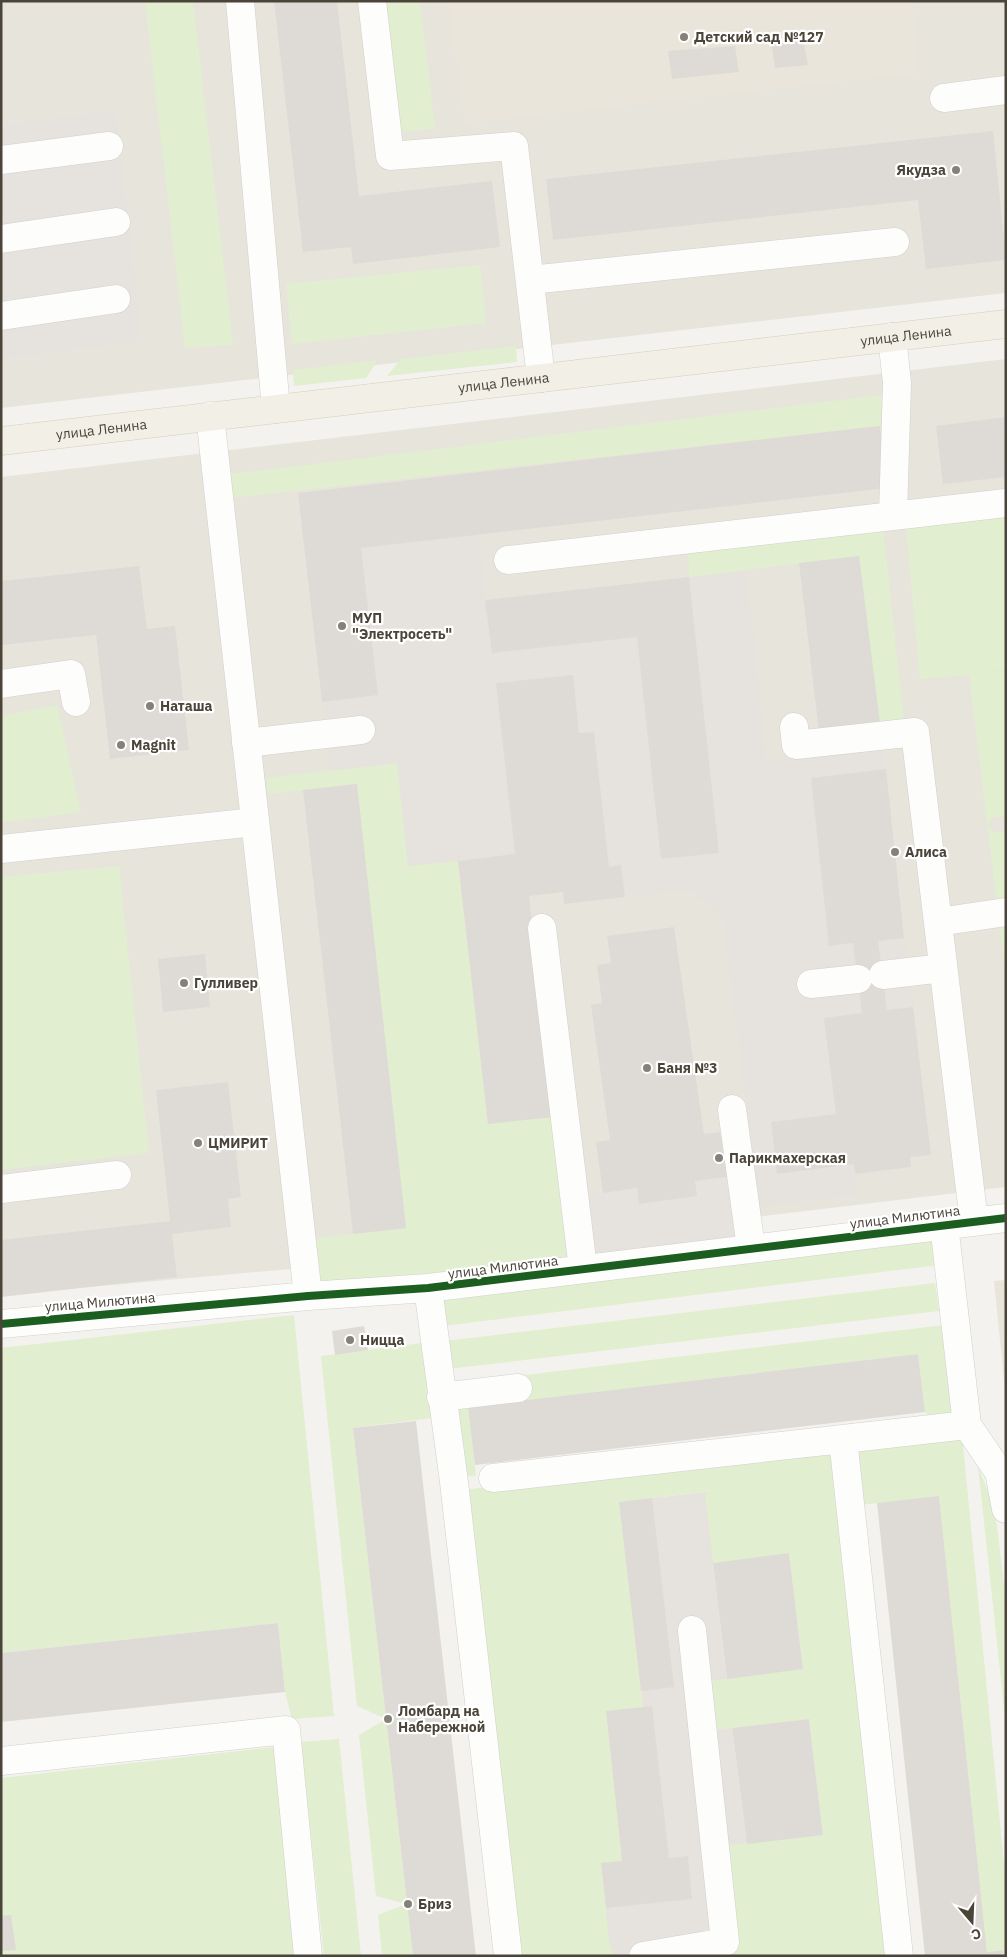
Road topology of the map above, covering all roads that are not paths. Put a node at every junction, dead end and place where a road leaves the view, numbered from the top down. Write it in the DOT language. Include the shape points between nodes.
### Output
graph roads {
  1 [pos="240,1"];
  2 [pos="372,1"];
  3 [pos="1006,90"];
  4 [pos="944,98"];
  5 [pos="109,146"];
  6 [pos="1,160"];
  7 [pos="116,222"];
  8 [pos="1,239"];
  9 [pos="895,242"];
  10 [pos="530,280"];
  11 [pos="116,299"];
  12 [pos="1,316"];
  13 [pos="1006,324"];
  14 [pos="892,337"];
  15 [pos="541,378"];
  16 [pos="276,408"];
  17 [pos="210,416"];
  18 [pos="1,441"];
  19 [pos="1006,504"];
  20 [pos="894,516"];
  21 [pos="508,560"];
  22 [pos="1,684"];
  23 [pos="76,702"];
  24 [pos="794,727"];
  25 [pos="361,730"];
  26 [pos="246,743"];
  27 [pos="255,822"];
  28 [pos="1,849"];
  29 [pos="1006,912"];
  30 [pos="938,922"];
  31 [pos="542,928"];
  32 [pos="944,968"];
  33 [pos="811,984"];
  34 [pos="732,1109"];
  35 [pos="116,1175"];
  36 [pos="1,1189"];
  37 [pos="1006,1218"];
  38 [pos="974,1222"];
  39 [pos="944,1224"];
  40 [pos="751,1248"];
  41 [pos="583,1270"];
  42 [pos="428,1288"];
  43 [pos="308,1296"];
  44 [pos="1,1324"];
  45 [pos="518,1388"];
  46 [pos="441,1396"];
  47 [pos="967,1425"];
  48 [pos="843,1438"];
  49 [pos="493,1478"];
  50 [pos="1006,1509"];
  51 [pos="692,1630"];
  52 [pos="1,1761"];
  53 [pos="308,1956"];
  54 [pos="508,1956"];
  55 [pos="643,1956"];
  56 [pos="900,1956"];
  1 -- 16 [label="street"];
  2 -- 10 [label="street" via="390,156 514,146"];
  3 -- 4 [label="street"];
  5 -- 6 [label="street"];
  7 -- 8 [label="street"];
  9 -- 10 [label="street"];
  10 -- 15 [label="street"];
  11 -- 12 [label="street"];
  13 -- 14 [label="main road, улица Ленина"];
  14 -- 15 [label="main road, улица Ленина"];
  14 -- 20 [label="street" via="897,383"];
  15 -- 16 [label="main road, улица Ленина"];
  16 -- 17 [label="main road, улица Ленина"];
  17 -- 18 [label="main road, улица Ленина"];
  17 -- 26 [label="street"];
  19 -- 20 [label="street"];
  20 -- 21 [label="street"];
  22 -- 23 [label="street" via="71,674"];
  24 -- 30 [label="street" via="796,745 915,732"];
  25 -- 26 [label="street"];
  26 -- 27 [label="street"];
  27 -- 28 [label="street"];
  27 -- 43 [label="street"];
  29 -- 30 [label="street"];
  30 -- 32 [label="street"];
  31 -- 41 [label="street"];
  32 -- 33 [label="street"];
  32 -- 38 [label="street"];
  34 -- 40 [label="street"];
  35 -- 36 [label="street"];
  37 -- 38 [label="street, улица Милютина"];
  38 -- 39 [label="street, улица Милютина"];
  39 -- 40 [label="street, улица Милютина"];
  39 -- 47 [label="street"];
  40 -- 41 [label="street, улица Милютина"];
  41 -- 42 [label="street, улица Милютина"];
  42 -- 43 [label="street, улица Милютина"];
  42 -- 46 [label="street"];
  43 -- 44 [label="street, улица Милютина"];
  45 -- 46 [label="street"];
  46 -- 54 [label="street"];
  47 -- 48 [label="street"];
  47 -- 50 [label="street" via="999,1472"];
  48 -- 49 [label="street"];
  48 -- 56 [label="street"];
  51 -- 55 [label="street" via="724,1942"];
  52 -- 53 [label="street" via="286,1730"];
}
